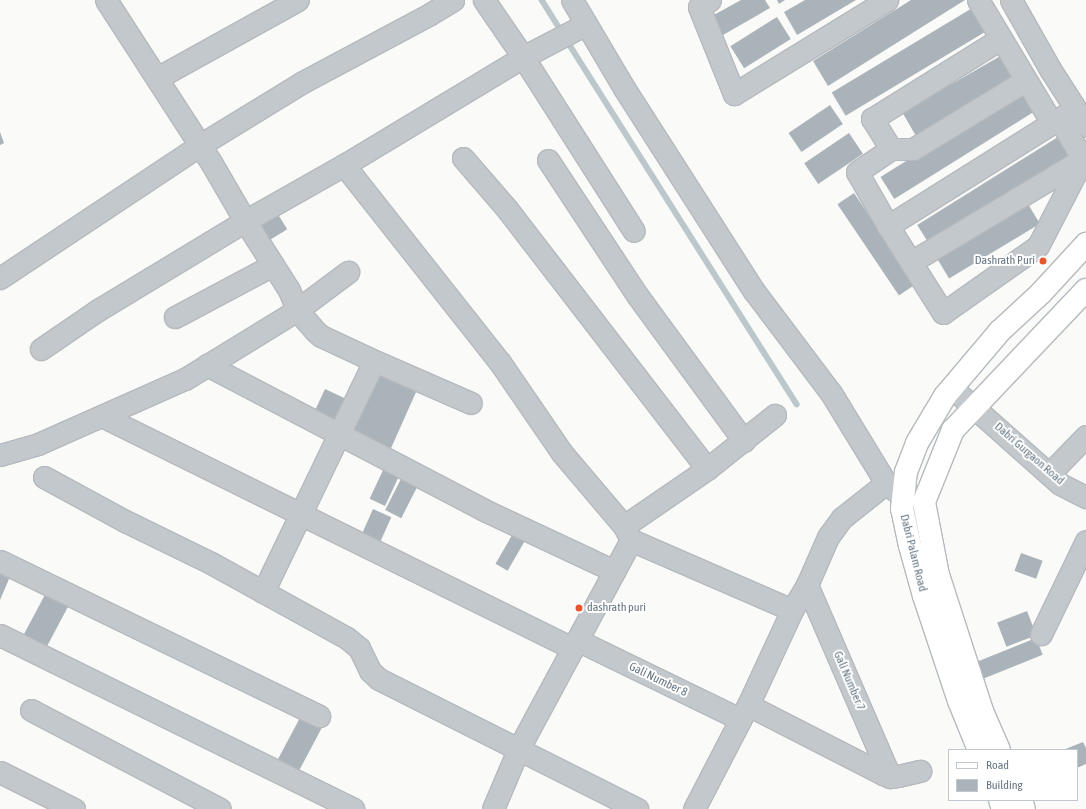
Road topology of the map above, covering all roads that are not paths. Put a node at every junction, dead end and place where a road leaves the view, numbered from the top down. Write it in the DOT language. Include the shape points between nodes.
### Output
graph roads {
  1 [pos="298,0"];
  2 [pos="453,0"];
  3 [pos="484,0"];
  4 [pos="572,0"];
  5 [pos="710,0"];
  6 [pos="887,0"];
  7 [pos="978,0"];
  8 [pos="1011,0"];
  9 [pos="112,2"];
  10 [pos="580,27"];
  11 [pos="1000,38"];
  12 [pos="523,57"];
  13 [pos="157,78"];
  14 [pos="1026,80"];
  15 [pos="1068,119"];
  16 [pos="200,145"];
  17 [pos="891,150"];
  18 [pos="463,158"];
  19 [pos="1083,159"];
  20 [pos="548,160"];
  21 [pos="344,165"];
  22 [pos="245,221"];
  23 [pos="888,226"];
  24 [pos="634,232"];
  25 [pos="1086,244"];
  26 [pos="911,262"];
  27 [pos="273,265"];
  28 [pos="348,272"];
  29 [pos="0,278"];
  30 [pos="1086,290"];
  31 [pos="297,310"];
  32 [pos="175,317"];
  33 [pos="42,349"];
  34 [pos="374,361"];
  35 [pos="207,365"];
  36 [pos="952,388"];
  37 [pos="471,403"];
  38 [pos="975,407"];
  39 [pos="775,415"];
  40 [pos="102,416"];
  41 [pos="339,434"];
  42 [pos="1086,436"];
  43 [pos="744,441"];
  44 [pos="0,455"];
  45 [pos="707,469"];
  46 [pos="1049,474"];
  47 [pos="44,477"];
  48 [pos="894,489"];
  49 [pos="1086,497"];
  50 [pos="924,502"];
  51 [pos="300,513"];
  52 [pos="627,533"];
  53 [pos="1086,541"];
  54 [pos="0,561"];
  55 [pos="614,571"];
  56 [pos="807,585"];
  57 [pos="263,592"];
  58 [pos="792,610"];
  59 [pos="1041,634"];
  60 [pos="0,635"];
  61 [pos="575,644"];
  62 [pos="31,710"];
  63 [pos="744,712"];
  64 [pos="319,716"];
  65 [pos="979,749"];
  66 [pos="999,749"];
  67 [pos="518,750"];
  68 [pos="920,771"];
  69 [pos="0,772"];
  70 [pos="890,777"];
  71 [pos="701,806"];
  72 [pos="74,809"];
  73 [pos="220,809"];
  74 [pos="353,809"];
  75 [pos="492,809"];
  76 [pos="637,809"];
  1 -- 13 [label="street"];
  2 -- 16 [label="street" via="301,82"];
  3 -- 12 [label="street"];
  4 -- 10 [label="street"];
  5 -- 6 [label="street" via="699,7 734,94"];
  7 -- 11 [label="street"];
  8 -- 15 [label="street" via="1050,69"];
  9 -- 13 [label="street"];
  10 -- 12 [label="street"];
  10 -- 48 [label="street" via="624,88 754,291 831,393"];
  11 -- 14 [label="street"];
  11 -- 17 [label="street" via="872,119"];
  12 -- 21 [label="street"];
  12 -- 24 [label="street"];
  13 -- 16 [label="street"];
  14 -- 15 [label="street"];
  14 -- 17 [label="street" via="913,149"];
  15 -- 19 [label="street"];
  15 -- 23 [label="street"];
  16 -- 22 [label="street"];
  16 -- 29 [label="street"];
  17 -- 23 [label="street" via="857,172"];
  18 -- 45 [label="street" via="507,209"];
  19 -- 26 [label="street"];
  19 -- 26 [label="street" via="1038,246 943,313"];
  20 -- 43 [label="street" via="637,295"];
  21 -- 22 [label="street"];
  21 -- 52 [label="street" via="499,361 562,453"];
  22 -- 27 [label="street"];
  22 -- 33 [label="street" via="98,310"];
  23 -- 26 [label="street"];
  25 -- 36 [label="main road, Dabri Palam Road" via="1041,293 1000,331"];
  27 -- 31 [label="street" via="289,290"];
  27 -- 32 [label="street"];
  28 -- 31 [label="street"];
  30 -- 38 [label="main road, Dabri Palam Road"];
  31 -- 34 [label="street" via="321,336"];
  31 -- 35 [label="street"];
  34 -- 37 [label="street"];
  34 -- 41 [label="street"];
  35 -- 40 [label="street" via="185,379"];
  35 -- 41 [label="street"];
  36 -- 38 [label="street, Dabri Gurgaon Road"];
  36 -- 48 [label="main road, Dabri Palam Road" via="917,443 906,472"];
  38 -- 46 [label="street, Dabri Gurgaon Road"];
  38 -- 50 [label="main road, Dabri Palam Road" via="953,430"];
  39 -- 43 [label="street"];
  40 -- 44 [label="street" via="38,444"];
  40 -- 51 [label="street, Gali Number 8"];
  41 -- 51 [label="street"];
  41 -- 55 [label="street" via="484,510"];
  42 -- 46 [label="street"];
  43 -- 45 [label="street"];
  45 -- 52 [label="street"];
  46 -- 49 [label="street, Dabri Gurgaon Road" via="1060,484"];
  47 -- 57 [label="street"];
  48 -- 50 [label="street"];
  48 -- 56 [label="street" via="866,501 842,518 828,537"];
  48 -- 65 [label="main road, Dabri Palam Road" via="902,509 924,596 959,701"];
  50 -- 66 [label="main road, Dabri Palam Road" via="938,575 982,711"];
  51 -- 57 [label="street"];
  51 -- 61 [label="street, Gali Number 8"];
  52 -- 55 [label="street"];
  52 -- 58 [label="street"];
  53 -- 59 [label="street"];
  54 -- 64 [label="street"];
  55 -- 61 [label="street"];
  56 -- 58 [label="street"];
  56 -- 70 [label="street, Gali Number 7"];
  57 -- 67 [label="street" via="347,638 358,648 370,671 379,679"];
  58 -- 63 [label="street"];
  60 -- 74 [label="street"];
  61 -- 63 [label="street, Gali Number 8"];
  61 -- 67 [label="street"];
  62 -- 73 [label="street"];
  63 -- 70 [label="street, Gali Number 8"];
  63 -- 71 [label="street"];
  67 -- 75 [label="street"];
  67 -- 76 [label="street"];
  68 -- 70 [label="street"];
  69 -- 72 [label="street"];
}
